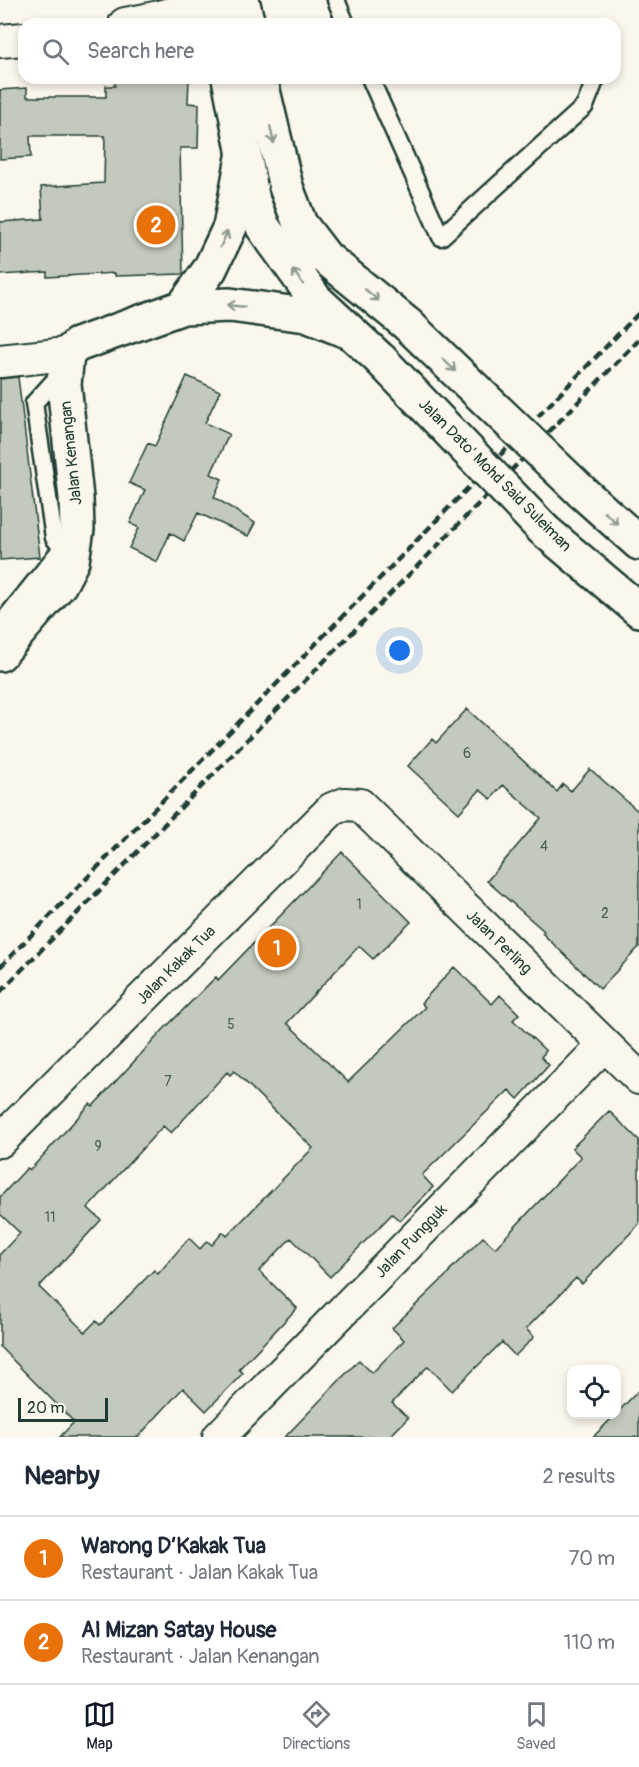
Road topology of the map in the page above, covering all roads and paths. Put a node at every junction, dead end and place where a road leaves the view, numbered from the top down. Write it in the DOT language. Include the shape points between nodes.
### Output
graph roads {
  1 [pos="208,0"];
  2 [pos="213,0"];
  3 [pos="242,0"];
  4 [pos="336,0"];
  5 [pos="160,18"];
  6 [pos="217,18"];
  7 [pos="246,18"];
  8 [pos="344,18"];
  9 [pos="18,40"];
  10 [pos="0,41"];
  11 [pos="230,84"];
  12 [pos="261,84"];
  13 [pos="373,84"];
  14 [pos="594,84"];
  15 [pos="244,152"];
  16 [pos="183,306"];
  17 [pos="353,334"];
  18 [pos="0,361"];
  19 [pos="66,362"];
  20 [pos="639,543"];
  21 [pos="67,555"];
  22 [pos="612,586"];
  23 [pos="639,610"];
  24 [pos="639,618"];
  25 [pos="0,626"];
  26 [pos="0,654"];
  27 [pos="360,805"];
  28 [pos="604,1044"];
  29 [pos="639,1077"];
  30 [pos="0,1141"];
  31 [pos="219,1437"];
  1 -- 5 [label="street"];
  2 -- 6 [label="main road"];
  3 -- 7 [label="main road"];
  4 -- 8 [label="lane"];
  9 -- 10 [label="street"];
  11 -- 15 [label="main road, Jalan Dato' Mohd Said Suleiman"];
  12 -- 20 [label="main road, one-way, bridge" via="286,187 300,224 326,258 407,324"];
  13 -- 14 [label="lane" via="441,237 585,106"];
  16 -- 15 [label="main road, one-way" via="210,269 230,227"];
  17 -- 15 [label="main road, Jalan Dato' Mohd Said Suleiman, one-way" via="315,299 263,227 253,201"];
  17 -- 16 [label="main road, one-way" via="306,315 230,305"];
  16 -- 19 [label="main road" via="76,345"];
  17 -- 22 [label="main road, Jalan Dato' Mohd Said Suleiman, bridge" via="544,530"];
  18 -- 19 [label="street"];
  19 -- 21 [label="main road, Jalan Kenangan" via="64,384 77,529"];
  21 -- 25 [label="lane"];
  21 -- 26 [label="main road, Jalan Kenangan" via="60,584"];
  22 -- 23 [label="main road, Jalan Dato' Mohd Said Suleiman"];
  22 -- 24 [label="street"];
  27 -- 28 [label="street, Jalan Perling"];
  27 -- 30 [label="street, Jalan Kakak Tua" via="345,804 332,809"];
  28 -- 29 [label="street, Jalan Perling"];
  28 -- 31 [label="street, Jalan Pungguk"];
}
